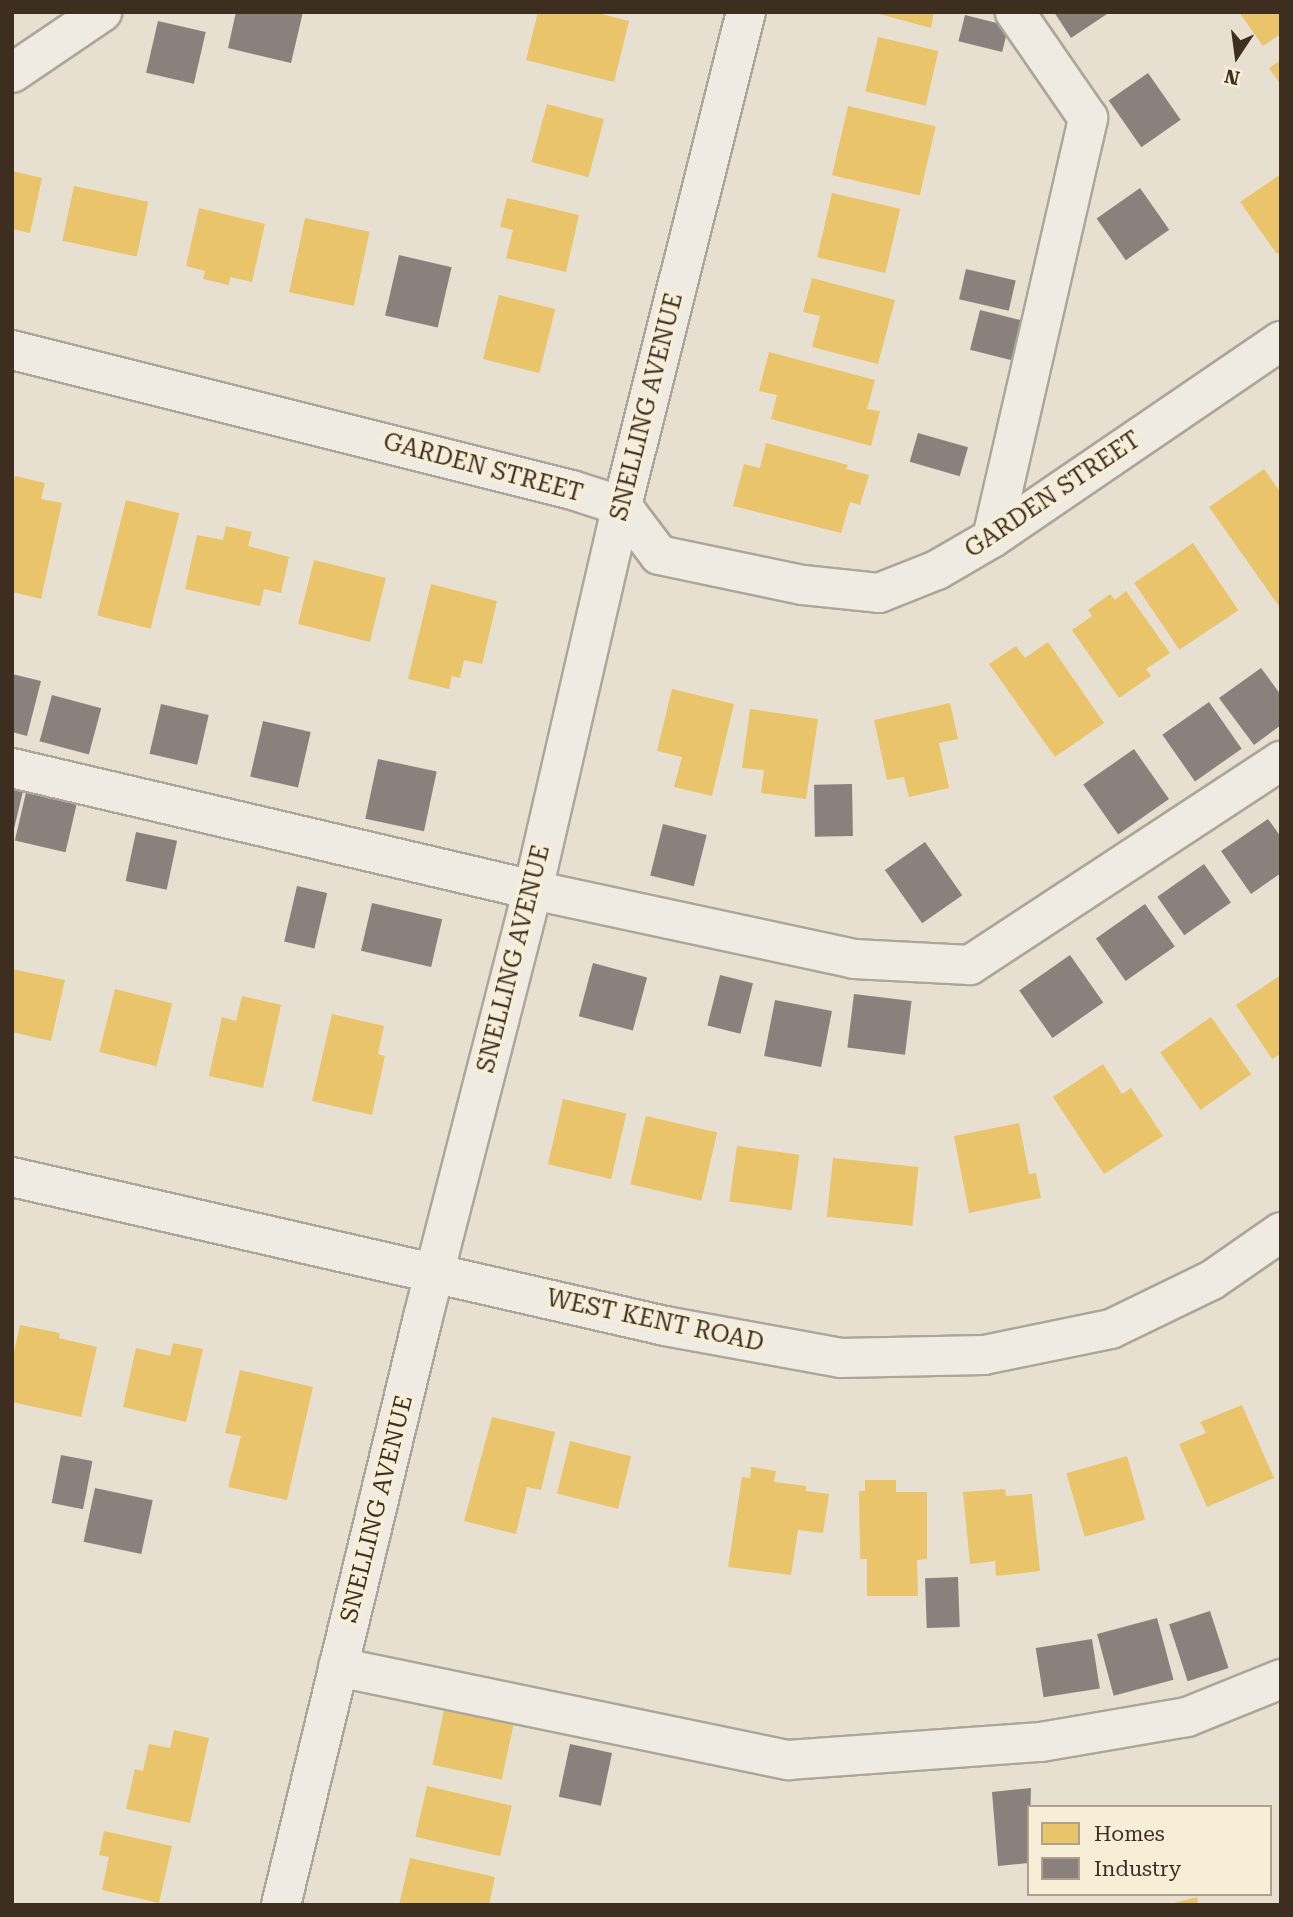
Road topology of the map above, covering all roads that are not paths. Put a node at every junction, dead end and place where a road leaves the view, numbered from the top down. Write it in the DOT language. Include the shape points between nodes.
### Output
graph roads {
  1 [pos="102,12"];
  2 [pos="746,12"];
  3 [pos="1015,12"];
  4 [pos="12,73"];
  5 [pos="1281,341"];
  6 [pos="12,350"];
  7 [pos="622,506"];
  8 [pos="992,538"];
  9 [pos="1281,761"];
  10 [pos="12,768"];
  11 [pos="533,890"];
  12 [pos="12,1177"];
  13 [pos="1281,1232"];
  14 [pos="434,1273"];
  15 [pos="338,1667"];
  16 [pos="1281,1679"];
  17 [pos="281,1905"];
  1 -- 4 [label="street"];
  2 -- 7 [label="street, SNELLING AVENUE"];
  3 -- 8 [label="street" via="1088,118"];
  5 -- 8 [label="street, GARDEN STREET"];
  6 -- 7 [label="street, GARDEN STREET" via="521,475"];
  7 -- 8 [label="street, GARDEN STREET" via="659,555 803,585 879,593 937,570"];
  7 -- 11 [label="street, SNELLING AVENUE"];
  9 -- 11 [label="street" via="970,965 854,959"];
  10 -- 11 [label="street"];
  11 -- 14 [label="street, SNELLING AVENUE"];
  12 -- 14 [label="street, WEST KENT ROAD"];
  13 -- 14 [label="street, WEST KENT ROAD" via="1212,1280 1111,1329 984,1355 841,1358 665,1326"];
  14 -- 15 [label="street, SNELLING AVENUE"];
  15 -- 16 [label="street" via="788,1760 1041,1742 1187,1717"];
  15 -- 17 [label="street, SNELLING AVENUE"];
}
